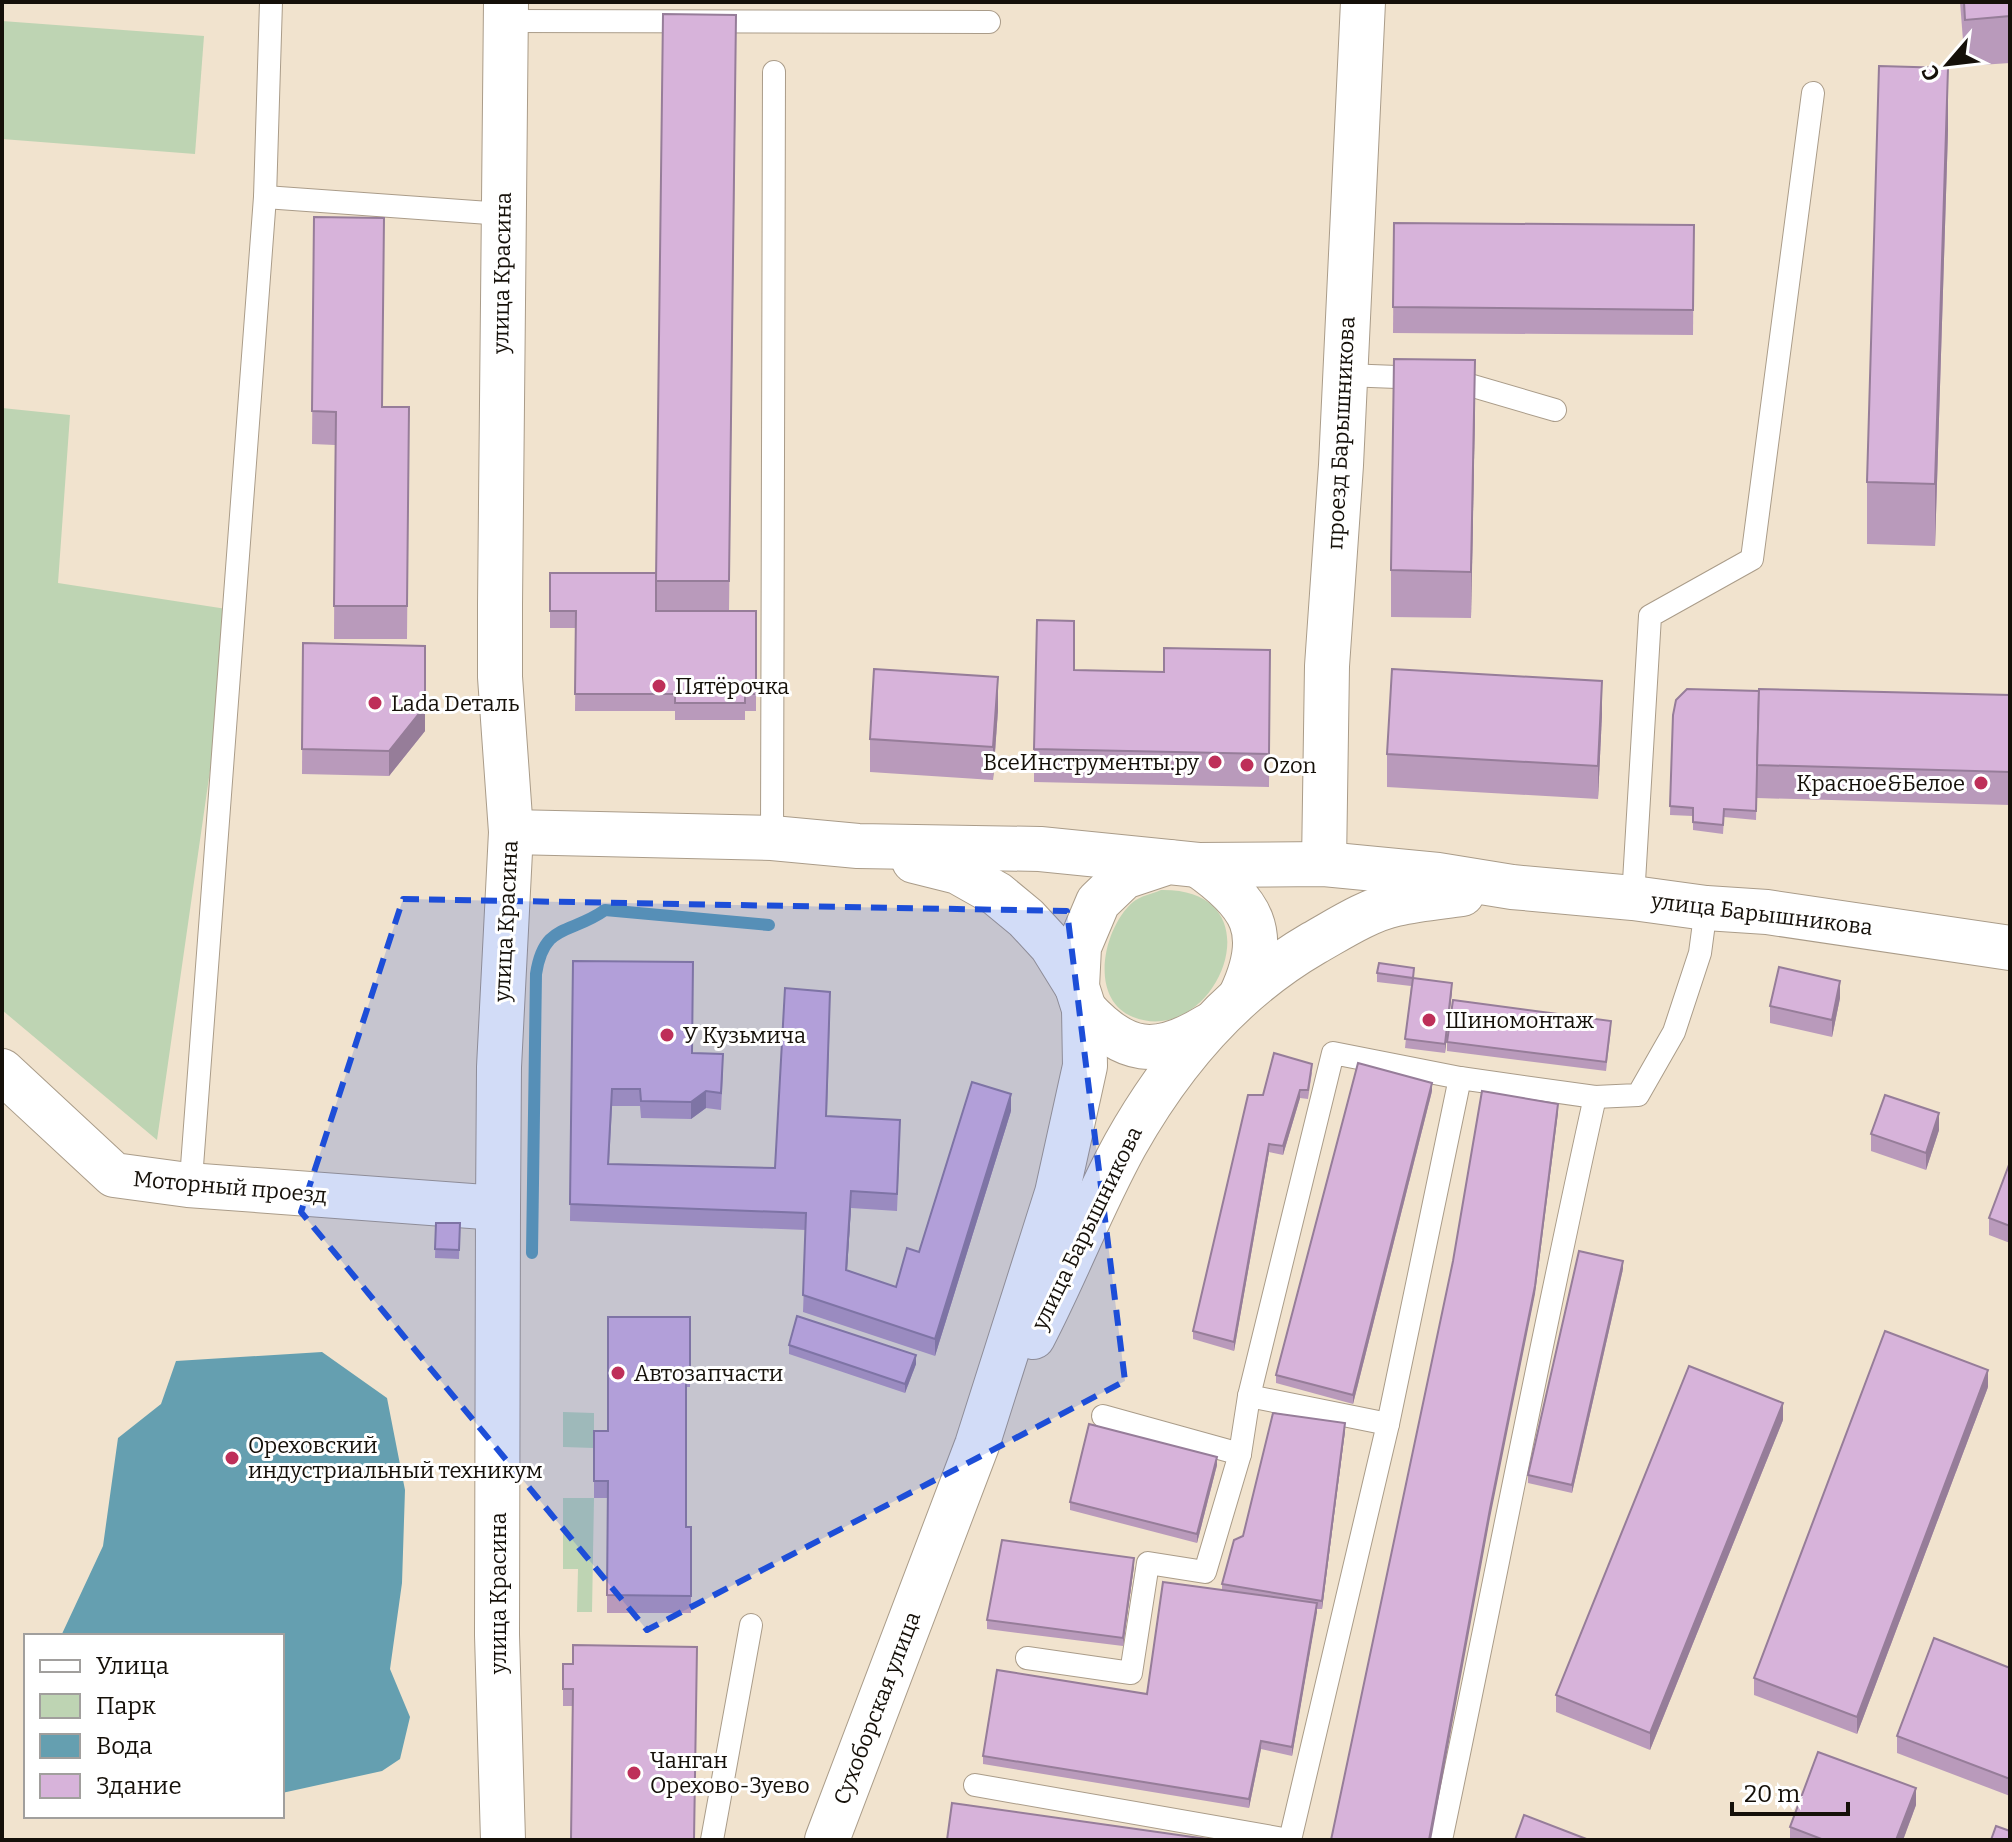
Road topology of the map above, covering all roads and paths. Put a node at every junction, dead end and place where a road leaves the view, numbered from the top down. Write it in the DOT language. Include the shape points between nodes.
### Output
graph roads {
  1 [pos="271,2"];
  2 [pos="1363,2"];
  3 [pos="506,11"];
  4 [pos="989,22"];
  5 [pos="774,72"];
  6 [pos="1813,93"];
  7 [pos="265,197"];
  8 [pos="503,214"];
  9 [pos="1345,375"];
  10 [pos="1555,410"];
  11 [pos="511,832"];
  12 [pos="772,838"];
  13 [pos="858,846"];
  14 [pos="1184,864"];
  15 [pos="1324,864"];
  16 [pos="1512,887"];
  17 [pos="1633,898"];
  18 [pos="1706,908"];
  19 [pos="2010,948"];
  20 [pos="1080,998"];
  21 [pos="1227,1009"];
  22 [pos="2,1071"];
  23 [pos="1460,1078"];
  24 [pos="1595,1097"];
  25 [pos="192,1166"];
  26 [pos="498,1208"];
  27 [pos="1249,1396"];
  28 [pos="1103,1416"];
  29 [pos="1388,1424"];
  30 [pos="977,1445"];
  31 [pos="1240,1454"];
  32 [pos="927,1576"];
  33 [pos="751,1625"];
  34 [pos="1027,1658"];
  35 [pos="975,1785"];
  36 [pos="503,1840"];
  37 [pos="712,1840"];
  38 [pos="827,1840"];
  39 [pos="1290,1840"];
  40 [pos="1441,1840"];
  1 -- 7 [label="lane"];
  2 -- 9 [label="street, проезд Барышникова"];
  3 -- 4 [label="lane"];
  3 -- 8 [label="street, улица Красина"];
  5 -- 12 [label="lane"];
  6 -- 17 [label="lane" via="1752,559 1650,616"];
  7 -- 8 [label="lane"];
  7 -- 25 [label="lane"];
  8 -- 11 [label="street, улица Красина" via="500,662"];
  9 -- 10 [label="lane" via="1449,379"];
  9 -- 15 [label="street, проезд Барышникова" via="1327,666"];
  11 -- 12 [label="street"];
  11 -- 26 [label="street, улица Красина"];
  12 -- 13 [label="street"];
  13 -- 14 [label="street, улица Барышникова" via="1040,849"];
  13 -- 20 [label="street" via="958,872 997,894 1051,945"];
  14 -- 15 [label="street, улица Барышникова"];
  14 -- 20 [label="street, улица Барышникова" via="1124,877 1098,902 1079,947"];
  14 -- 21 [label="street" via="1227,886 1246,908 1256,940 1254,967"];
  15 -- 16 [label="street, улица Барышникова"];
  16 -- 17 [label="street, улица Барышникова"];
  16 -- 21 [label="street, улица Барышникова" via="1394,904 1294,955"];
  17 -- 18 [label="street, улица Барышникова"];
  18 -- 19 [label="street, улица Барышникова"];
  18 -- 24 [label="lane" via="1700,953 1679,1019 1638,1095"];
  20 -- 21 [label="street" via="1103,1030 1126,1043 1155,1048 1183,1041"];
  20 -- 30 [label="street, улица Барышникова" via="1085,1066 1068,1149"];
  21 -- 30 [label="street, улица Барышникова" via="1168,1078 1125,1146"];
  22 -- 26 [label="street, Моторный проезд" via="114,1175"];
  23 -- 24 [label="lane"];
  23 -- 27 [label="lane" via="1333,1053"];
  23 -- 29 [label="lane"];
  24 -- 40 [label="lane"];
  26 -- 36 [label="street, улица Красина" via="497,1635"];
  27 -- 29 [label="lane"];
  27 -- 31 [label="lane"];
  28 -- 31 [label="lane"];
  29 -- 39 [label="lane"];
  30 -- 32 [label="street, улица Барышникова"];
  31 -- 34 [label="lane" via="1205,1572 1148,1563 1131,1673"];
  32 -- 38 [label="street, Сухоборская улица"];
  33 -- 37 [label="lane"];
  35 -- 39 [label="lane"];
}
